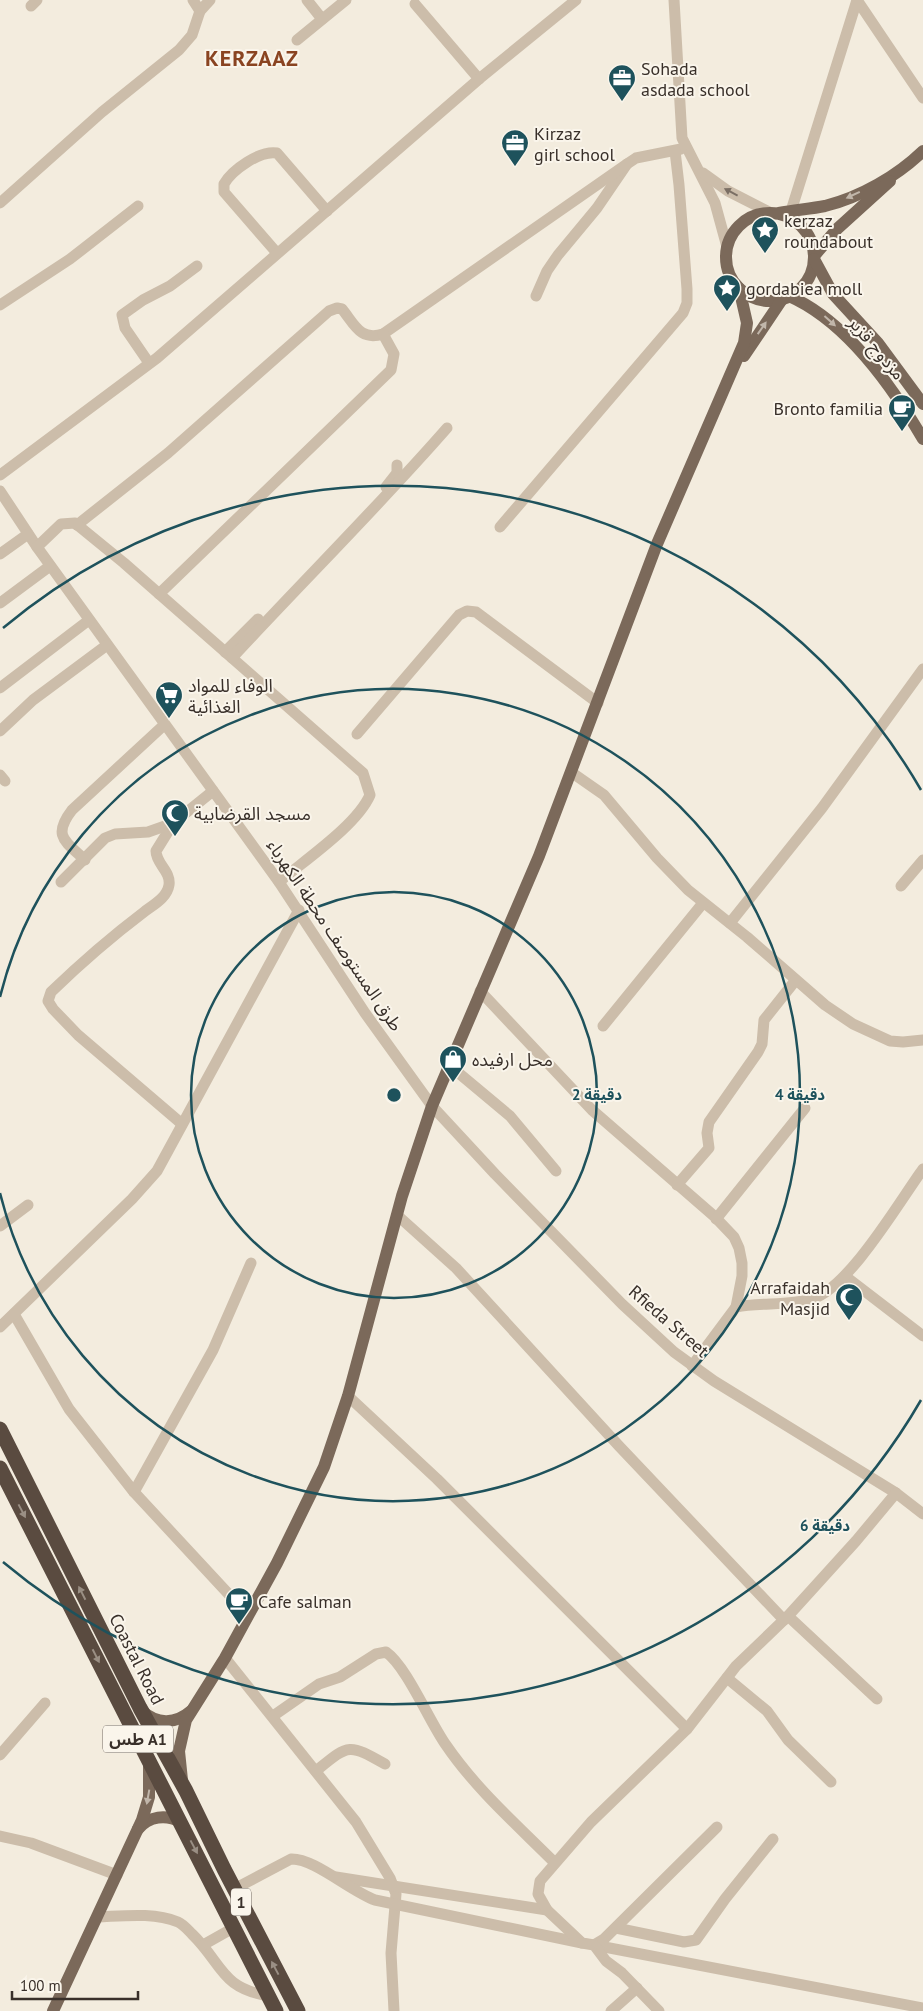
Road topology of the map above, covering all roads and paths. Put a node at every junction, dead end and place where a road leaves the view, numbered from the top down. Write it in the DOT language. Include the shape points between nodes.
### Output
graph roads {
  1 [pos="193,0"];
  2 [pos="210,0"];
  3 [pos="307,0"];
  4 [pos="346,0"];
  5 [pos="576,0"];
  6 [pos="674,0"];
  7 [pos="415,4"];
  8 [pos="200,11"];
  9 [pos="322,19"];
  10 [pos="297,40"];
  11 [pos="479,79"];
  12 [pos="923,98"];
  13 [pos="680,149"];
  14 [pos="923,151"];
  15 [pos="628,164"];
  16 [pos="694,165"];
  17 [pos="896,174"];
  18 [pos="0,203"];
  19 [pos="138,206"];
  20 [pos="327,211"];
  21 [pos="780,212"];
  22 [pos="727,247"];
  23 [pos="277,253"];
  24 [pos="814,258"];
  25 [pos="197,266"];
  26 [pos="739,288"];
  27 [pos="536,296"];
  28 [pos="786,297"];
  29 [pos="0,305"];
  30 [pos="383,334"];
  31 [pos="149,363"];
  32 [pos="727,384"];
  33 [pos="923,404"];
  34 [pos="446,428"];
  35 [pos="923,439"];
  36 [pos="397,465"];
  37 [pos="0,475"];
  38 [pos="0,491"];
  39 [pos="77,525"];
  40 [pos="500,528"];
  41 [pos="28,534"];
  42 [pos="37,547"];
  43 [pos="0,554"];
  44 [pos="50,566"];
  45 [pos="159,594"];
  46 [pos="0,603"];
  47 [pos="89,620"];
  48 [pos="107,645"];
  49 [pos="229,655"];
  50 [pos="923,669"];
  51 [pos="0,688"];
  52 [pos="598,704"];
  53 [pos="164,724"];
  54 [pos="0,731"];
  55 [pos="357,734"];
  56 [pos="571,772"];
  57 [pos="213,791"];
  58 [pos="174,822"];
  59 [pos="85,860"];
  60 [pos="923,860"];
  61 [pos="61,882"];
  62 [pos="279,882"];
  63 [pos="901,886"];
  64 [pos="704,903"];
  65 [pos="299,910"];
  66 [pos="730,923"];
  67 [pos="796,982"];
  68 [pos="480,991"];
  69 [pos="603,1026"];
  70 [pos="923,1040"];
  71 [pos="449,1065"];
  72 [pos="432,1106"];
  73 [pos="805,1108"];
  74 [pos="182,1124"];
  75 [pos="923,1169"];
  76 [pos="556,1171"];
  77 [pos="677,1185"];
  78 [pos="28,1205"];
  79 [pos="397,1215"];
  80 [pos="716,1219"];
  81 [pos="0,1226"];
  82 [pos="251,1263"];
  83 [pos="845,1276"];
  84 [pos="736,1307"];
  85 [pos="14,1314"];
  86 [pos="0,1327"];
  87 [pos="923,1336"];
  88 [pos="692,1366"];
  89 [pos="348,1396"];
  90 [pos="0,1429"];
  91 [pos="0,1468"];
  92 [pos="134,1492"];
  93 [pos="896,1493"];
  94 [pos="923,1514"];
  95 [pos="248,1615"];
  96 [pos="786,1618"];
  97 [pos="225,1658"];
  98 [pos="727,1678"];
  99 [pos="877,1699"];
  100 [pos="45,1703"];
  101 [pos="140,1708"];
  102 [pos="191,1711"];
  103 [pos="273,1716"];
  104 [pos="687,1730"];
  105 [pos="0,1755"];
  106 [pos="149,1760"];
  107 [pos="385,1764"];
  108 [pos="316,1771"];
  109 [pos="831,1782"];
  110 [pos="186,1791"];
  111 [pos="181,1822"];
  112 [pos="718,1827"];
  113 [pos="136,1831"];
  114 [pos="0,1836"];
  115 [pos="773,1839"];
  116 [pos="554,1862"];
  117 [pos="117,1874"];
  118 [pos="329,1876"];
  119 [pos="394,1886"];
  120 [pos="234,1889"];
  121 [pos="394,1906"];
  122 [pos="547,1910"];
  123 [pos="98,1917"];
  124 [pos="235,1927"];
  125 [pos="616,1928"];
  126 [pos="588,1944"];
  127 [pos="203,1945"];
  128 [pos="637,1988"];
  129 [pos="269,1996"];
  130 [pos="923,2008"];
  131 [pos="53,2011"];
  132 [pos="276,2011"];
  133 [pos="298,2011"];
  134 [pos="394,2011"];
  135 [pos="611,2011"];
  136 [pos="658,2011"];
  1 -- 8 [label="street"];
  2 -- 8 [label="street"];
  3 -- 9 [label="street"];
  4 -- 9 [label="street"];
  5 -- 11 [label="street"];
  6 -- 13 [label="street"];
  7 -- 11 [label="street"];
  8 -- 18 [label="street" via="192,35 179,50 102,112"];
  9 -- 10 [label="street"];
  11 -- 20 [label="street"];
  12 -- 21 [label="street" via="857,0"];
  13 -- 15 [label="street" via="636,158"];
  13 -- 16 [label="street"];
  13 -- 40 [label="street" via="687,289 683,312"];
  14 -- 17 [label="main road"];
  15 -- 27 [label="street" via="558,255"];
  15 -- 30 [label="street"];
  21 -- 16 [label="street, one-way" via="713,182"];
  16 -- 22 [label="street" via="715,203"];
  17 -- 21 [label="main road, one-way" via="826,206"];
  17 -- 24 [label="main road" via="837,229"];
  19 -- 29 [label="street" via="70,259"];
  20 -- 23 [label="street"];
  20 -- 23 [label="street" via="277,153 264,154 234,172 224,184 224,192"];
  21 -- 22 [label="main road" via="747,219 734,231"];
  21 -- 24 [label="main road" via="804,229"];
  22 -- 26 [label="main road" via="729,273"];
  23 -- 31 [label="street"];
  24 -- 28 [label="main road" via="809,277 797,291"];
  24 -- 33 [label="main road, مزدوج قزير" via="834,294 878,343"];
  25 -- 31 [label="street" via="122,315 124,328"];
  26 -- 28 [label="main road" via="763,300"];
  26 -- 32 [label="main road" via="747,329"];
  32 -- 28 [label="main road, one-way" via="759,331"];
  28 -- 35 [label="main road, مزدوج قزير, one-way" via="815,309 848,339 893,394"];
  30 -- 39 [label="street" via="363,335 342,309 329,311 168,453"];
  30 -- 45 [label="street" via="394,354 391,370"];
  31 -- 37 [label="street"];
  32 -- 52 [label="main road" via="657,544"];
  34 -- 49 [label="street" via="390,494"];
  36 -- 49 [label="street" via="394,478"];
  38 -- 41 [label="street, طرق المستوصف محطة الكهرباء"];
  39 -- 42 [label="street" via="61,524"];
  39 -- 45 [label="street"];
  41 -- 42 [label="street, طرق المستوصف محطة الكهرباء"];
  41 -- 43 [label="street"];
  42 -- 44 [label="street, طرق المستوصف محطة الكهرباء"];
  44 -- 46 [label="street"];
  44 -- 47 [label="street, طرق المستوصف محطة الكهرباء"];
  45 -- 49 [label="street"];
  47 -- 48 [label="street, طرق المستوصف محطة الكهرباء"];
  47 -- 51 [label="street"];
  48 -- 53 [label="street, طرق المستوصف محطة الكهرباء"];
  48 -- 54 [label="street" via="34,700"];
  49 -- 62 [label="street" via="347,758 363,773 369,786 370,795 358,814"];
  50 -- 66 [label="street" via="822,808"];
  52 -- 55 [label="street" via="476,612 467,611 459,615"];
  52 -- 56 [label="main road"];
  53 -- 57 [label="street, طرق المستوصف محطة الكهرباء"];
  53 -- 59 [label="street" via="64,821 63,840"];
  56 -- 64 [label="street" via="604,795 657,858"];
  56 -- 68 [label="main road" via="539,856"];
  57 -- 58 [label="street"];
  57 -- 62 [label="street, طرق المستوصف محطة الكهرباء"];
  58 -- 59 [label="street" via="148,832 115,834 105,838"];
  58 -- 74 [label="street" via="156,851 170,883 163,898 97,948 51,992 48,1001 78,1035"];
  59 -- 61 [label="street"];
  60 -- 63 [label="street"];
  62 -- 65 [label="street, طرق المستوصف محطة الكهرباء"];
  64 -- 66 [label="street"];
  64 -- 69 [label="street"];
  65 -- 72 [label="street, طرق المستوصف محطة الكهرباء" via="365,1013"];
  65 -- 74 [label="street"];
  66 -- 67 [label="street"];
  67 -- 70 [label="street" via="846,1020 875,1035 890,1041"];
  67 -- 77 [label="street" via="764,1020 758,1052 709,1122 710,1148"];
  68 -- 71 [label="main road"];
  68 -- 77 [label="street" via="592,1110"];
  71 -- 72 [label="main road"];
  71 -- 76 [label="street" via="510,1116"];
  72 -- 79 [label="main road"];
  72 -- 88 [label="street, Rfieda Street" via="622,1304"];
  73 -- 80 [label="street"];
  74 -- 85 [label="street" via="165,1158 146,1184"];
  75 -- 83 [label="street"];
  77 -- 80 [label="street"];
  78 -- 81 [label="street"];
  79 -- 89 [label="main road"];
  79 -- 96 [label="street" via="456,1268 619,1446"];
  80 -- 84 [label="street" via="734,1237 739,1248 742,1276"];
  82 -- 92 [label="street" via="213,1350"];
  83 -- 84 [label="street" via="828,1292 812,1299"];
  83 -- 87 [label="street"];
  84 -- 88 [label="street"];
  85 -- 86 [label="street"];
  85 -- 92 [label="street" via="69,1409"];
  88 -- 93 [label="street, Rfieda Street"];
  89 -- 95 [label="main road" via="312,1495"];
  89 -- 104 [label="street" via="437,1479"];
  101 -- 90 [label="highway, Coastal Road / طس A1, one-way"];
  91 -- 106 [label="highway, Coastal Road / طس A1, one-way"];
  92 -- 95 [label="street"];
  93 -- 94 [label="street, Rfieda Street"];
  93 -- 96 [label="street"];
  95 -- 97 [label="main road"];
  96 -- 98 [label="street"];
  96 -- 99 [label="street"];
  97 -- 102 [label="main road"];
  97 -- 103 [label="street"];
  98 -- 104 [label="street"];
  98 -- 109 [label="street" via="766,1711 788,1740"];
  100 -- 105 [label="street"];
  101 -- 102 [label="main road" via="155,1720 168,1722 181,1719"];
  101 -- 110 [label="highway, Coastal Road / طس A1"];
  102 -- 110 [label="main road" via="182,1730 179,1751 180,1772"];
  103 -- 108 [label="street"];
  103 -- 116 [label="street" via="319,1684 340,1677 376,1654 386,1652 409,1682 460,1764 489,1799"];
  104 -- 116 [label="street"];
  106 -- 111 [label="highway, Coastal Road / طس A1"];
  106 -- 113 [label="main road, one-way" via="149,1797"];
  107 -- 108 [label="street" via="358,1749 348,1749"];
  108 -- 119 [label="street" via="361,1828"];
  110 -- 120 [label="highway, Coastal Road / 1"];
  111 -- 113 [label="main road" via="160,1817 147,1821"];
  111 -- 124 [label="highway, Coastal Road / طس A1, one-way"];
  112 -- 125 [label="street"];
  113 -- 117 [label="main road"];
  114 -- 117 [label="street" via="31,1843"];
  115 -- 125 [label="street" via="696,1940 684,1942"];
  116 -- 122 [label="street" via="538,1888 540,1902"];
  117 -- 123 [label="main road"];
  118 -- 119 [label="street"];
  118 -- 120 [label="street" via="303,1860 291,1859"];
  118 -- 121 [label="street" via="359,1894"];
  119 -- 121 [label="street"];
  119 -- 122 [label="street"];
  133 -- 120 [label="highway, Coastal Road / 1, one-way"];
  121 -- 126 [label="street"];
  121 -- 134 [label="street" via="391,1954"];
  122 -- 126 [label="street"];
  123 -- 127 [label="street" via="138,1916 178,1922"];
  123 -- 131 [label="main road"];
  124 -- 127 [label="street"];
  124 -- 129 [label="highway, Coastal Road / طس A1"];
  125 -- 126 [label="street"];
  126 -- 128 [label="street"];
  126 -- 130 [label="street"];
  127 -- 129 [label="street" via="231,1983 248,1993"];
  128 -- 135 [label="street"];
  128 -- 136 [label="street"];
  129 -- 132 [label="highway, Coastal Road / طس A1"];
}
